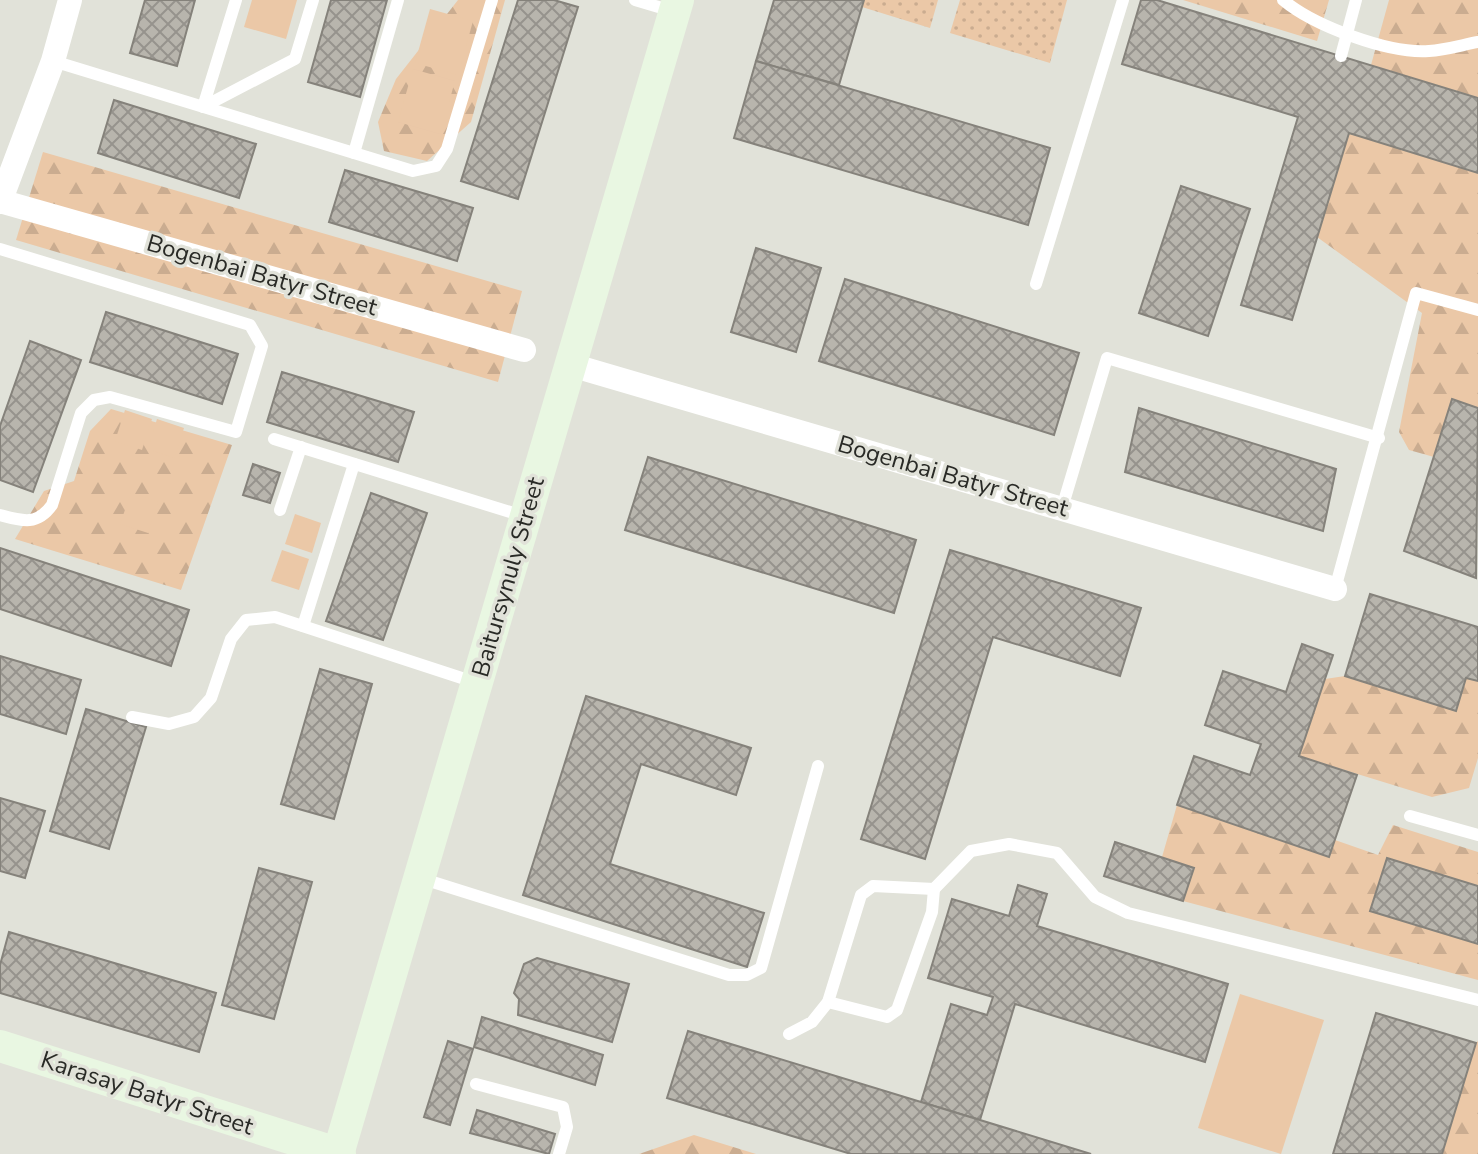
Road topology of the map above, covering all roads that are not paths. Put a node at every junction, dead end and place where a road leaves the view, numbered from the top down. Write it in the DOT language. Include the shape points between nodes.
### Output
graph roads {
  1 [pos="70,0"];
  2 [pos="236,0"];
  3 [pos="313,0"];
  4 [pos="398,0"];
  5 [pos="492,0"];
  6 [pos="635,0"];
  7 [pos="1123,0"];
  8 [pos="1283,0"];
  9 [pos="1356,0"];
  10 [pos="676,6"];
  11 [pos="1346,35"];
  12 [pos="1478,42"];
  13 [pos="1341,56"];
  14 [pos="53,61"];
  15 [pos="203,107"];
  16 [pos="354,153"];
  17 [pos="0,201"];
  18 [pos="0,249"];
  19 [pos="1036,284"];
  20 [pos="1478,310"];
  21 [pos="524,350"];
  22 [pos="571,365"];
  23 [pos="1379,438"];
  24 [pos="274,439"];
  25 [pos="301,447"];
  26 [pos="354,464"];
  27 [pos="1062,508"];
  28 [pos="280,510"];
  29 [pos="0,515"];
  30 [pos="526,517"];
  31 [pos="1335,589"];
  32 [pos="303,626"];
  33 [pos="477,683"];
  34 [pos="132,717"];
  35 [pos="818,766"];
  36 [pos="1410,816"];
  37 [pos="1478,835"];
  38 [pos="420,878"];
  39 [pos="934,889"];
  40 [pos="1478,1000"];
  41 [pos="828,1002"];
  42 [pos="789,1034"];
  43 [pos="0,1046"];
  44 [pos="476,1084"];
  45 [pos="339,1154"];
  46 [pos="559,1154"];
  1 -- 14 [label="street"];
  2 -- 15 [label="lane"];
  3 -- 15 [label="lane" via="295,59"];
  4 -- 16 [label="lane"];
  5 -- 16 [label="lane" via="447,149 436,166 413,171"];
  6 -- 10 [label="lane"];
  7 -- 19 [label="lane"];
  8 -- 11 [label="lane"];
  9 -- 11 [label="lane"];
  10 -- 22 [label="main road, Baitursynuly Street"];
  11 -- 12 [label="lane" via="1426,52"];
  11 -- 13 [label="lane"];
  14 -- 15 [label="lane"];
  14 -- 17 [label="street"];
  15 -- 16 [label="lane"];
  17 -- 21 [label="street, Bogenbai Batyr Street"];
  18 -- 29 [label="lane" via="250,325 262,346 236,432 110,397 94,400 81,413 44,517 27,523"];
  20 -- 23 [label="lane" via="1416,293"];
  22 -- 27 [label="street, Bogenbai Batyr Street"];
  22 -- 30 [label="main road, Baitursynuly Street"];
  23 -- 27 [label="lane" via="1107,358"];
  23 -- 31 [label="lane"];
  24 -- 25 [label="lane"];
  25 -- 26 [label="lane"];
  25 -- 28 [label="lane"];
  26 -- 30 [label="lane"];
  26 -- 32 [label="lane"];
  27 -- 31 [label="street, Bogenbai Batyr Street"];
  30 -- 33 [label="main road, Baitursynuly Street"];
  32 -- 33 [label="lane"];
  32 -- 34 [label="lane" via="275,617 246,620 231,639 211,698 194,717 169,724"];
  33 -- 38 [label="main road, Baitursynuly Street"];
  35 -- 38 [label="lane" via="761,968 747,975 729,975"];
  36 -- 37 [label="lane"];
  38 -- 45 [label="main road, Baitursynuly Street"];
  39 -- 40 [label="lane" via="971,851 1009,844 1057,853 1095,897 1128,913"];
  39 -- 41 [label="lane" via="873,886 861,895"];
  39 -- 41 [label="lane" via="932,912 897,1010 887,1017"];
  41 -- 42 [label="lane" via="812,1022"];
  43 -- 45 [label="main road, Karasay Batyr Street"];
  44 -- 46 [label="lane" via="563,1107 567,1127"];
}
